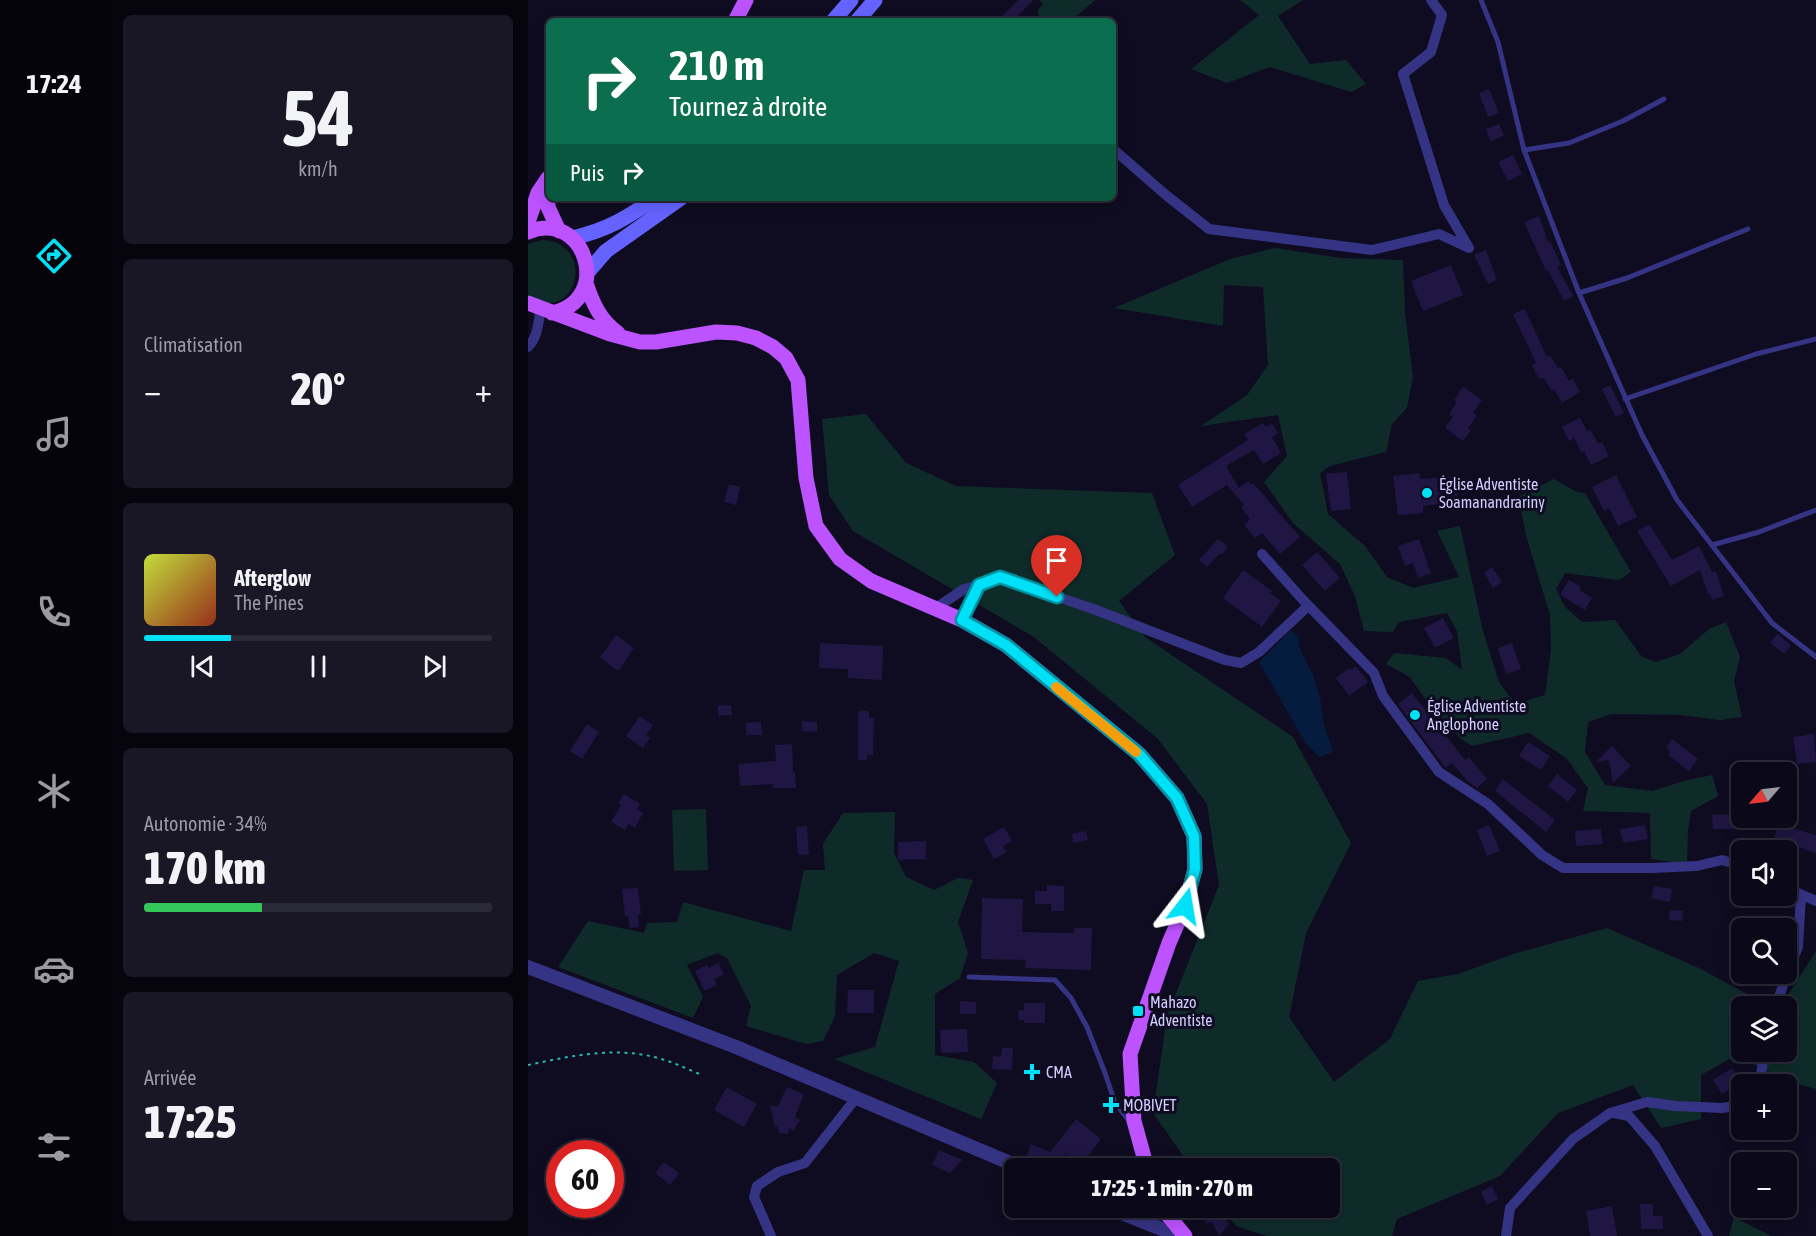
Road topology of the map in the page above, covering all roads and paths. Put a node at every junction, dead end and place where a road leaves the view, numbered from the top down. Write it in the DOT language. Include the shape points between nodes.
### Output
graph roads {
  1 [pos="746,0"];
  2 [pos="851,0"];
  3 [pos="875,0"];
  4 [pos="1431,0"];
  5 [pos="1481,0"];
  6 [pos="737,18"];
  7 [pos="835,18"];
  8 [pos="860,18"];
  9 [pos="1664,99"];
  10 [pos="1524,150"];
  11 [pos="1116,152"];
  12 [pos="546,181"];
  13 [pos="548,201"];
  14 [pos="651,201"];
  15 [pos="677,201"];
  16 [pos="528,222"];
  17 [pos="1748,229"];
  18 [pos="528,232"];
  19 [pos="566,234"];
  20 [pos="586,278"];
  21 [pos="1579,293"];
  22 [pos="532,309"];
  23 [pos="555,312"];
  24 [pos="623,336"];
  25 [pos="1816,339"];
  26 [pos="528,347"];
  27 [pos="1625,399"];
  28 [pos="1816,510"];
  29 [pos="1712,545"];
  30 [pos="1262,554"];
  31 [pos="979,585"];
  32 [pos="1308,606"];
  33 [pos="936,608"];
  34 [pos="962,620"];
  35 [pos="1816,657"];
  36 [pos="1731,863"];
  37 [pos="1797,894"];
  38 [pos="1802,896"];
  39 [pos="1816,901"];
  40 [pos="528,967"];
  41 [pos="969,977"];
  42 [pos="1779,996"];
  43 [pos="528,1065"];
  44 [pos="702,1075"];
  45 [pos="856,1098"];
  46 [pos="1731,1107"];
  47 [pos="1611,1113"];
  48 [pos="1137,1130"];
  49 [pos="1144,1158"];
  50 [pos="1004,1160"];
  51 [pos="1134,1218"];
  52 [pos="1170,1218"];
  53 [pos="771,1236"];
  54 [pos="1179,1236"];
  55 [pos="1185,1236"];
  56 [pos="1506,1236"];
  57 [pos="1708,1236"];
  1 -- 6 [label="main road"];
  2 -- 7 [label="main road"];
  3 -- 8 [label="main road"];
  4 -- 11 [label="street" via="1442,15 1431,52 1403,74 1444,205 1469,248 1438,234 1372,250 1209,229"];
  5 -- 10 [label="lane" via="1498,42"];
  9 -- 10 [label="lane" via="1569,143"];
  10 -- 21 [label="lane"];
  12 -- 16 [label="main road"];
  13 -- 19 [label="main road"];
  14 -- 19 [label="main road" via="598,232"];
  15 -- 20 [label="main road" via="606,251"];
  17 -- 21 [label="lane"];
  18 -- 19 [label="main road" via="547,228"];
  19 -- 20 [label="main road" via="584,254"];
  20 -- 23 [label="main road" via="579,296"];
  20 -- 24 [label="main road" via="595,309 608,326"];
  21 -- 27 [label="lane"];
  22 -- 23 [label="main road"];
  22 -- 26 [label="street" via="537,332"];
  23 -- 24 [label="main road"];
  24 -- 33 [label="main road" via="656,342 716,332 737,333 774,347 786,358 798,380 806,478 816,526 840,559 871,581"];
  25 -- 27 [label="lane" via="1756,354"];
  27 -- 29 [label="lane" via="1677,500"];
  28 -- 29 [label="lane"];
  29 -- 35 [label="lane" via="1772,622"];
  30 -- 32 [label="street"];
  31 -- 32 [label="street" via="1000,577 1241,663 1259,652"];
  31 -- 33 [label="street" via="963,589"];
  31 -- 34 [label="street"];
  32 -- 36 [label="street" via="1374,673 1383,696 1439,772 1488,804 1542,855 1563,868"];
  33 -- 34 [label="main road"];
  34 -- 48 [label="main road" via="1006,645 1139,754 1177,798 1194,836 1195,869 1185,906 1130,1054"];
  37 -- 38 [label="street"];
  38 -- 39 [label="street"];
  38 -- 42 [label="street" via="1798,947"];
  40 -- 45 [label="street"];
  41 -- 48 [label="lane" via="1055,980 1071,998 1087,1028 1115,1103"];
  43 -- 44 [label="path" via="600,1051 637,1053"];
  45 -- 50 [label="street"];
  45 -- 53 [label="street" via="805,1162 778,1172 757,1186 754,1197"];
  46 -- 47 [label="street" via="1647,1102"];
  47 -- 56 [label="street" via="1573,1139 1510,1209"];
  47 -- 57 [label="street" via="1629,1116 1655,1146"];
  48 -- 49 [label="main road"];
  51 -- 54 [label="street"];
  52 -- 55 [label="main road"];
}
